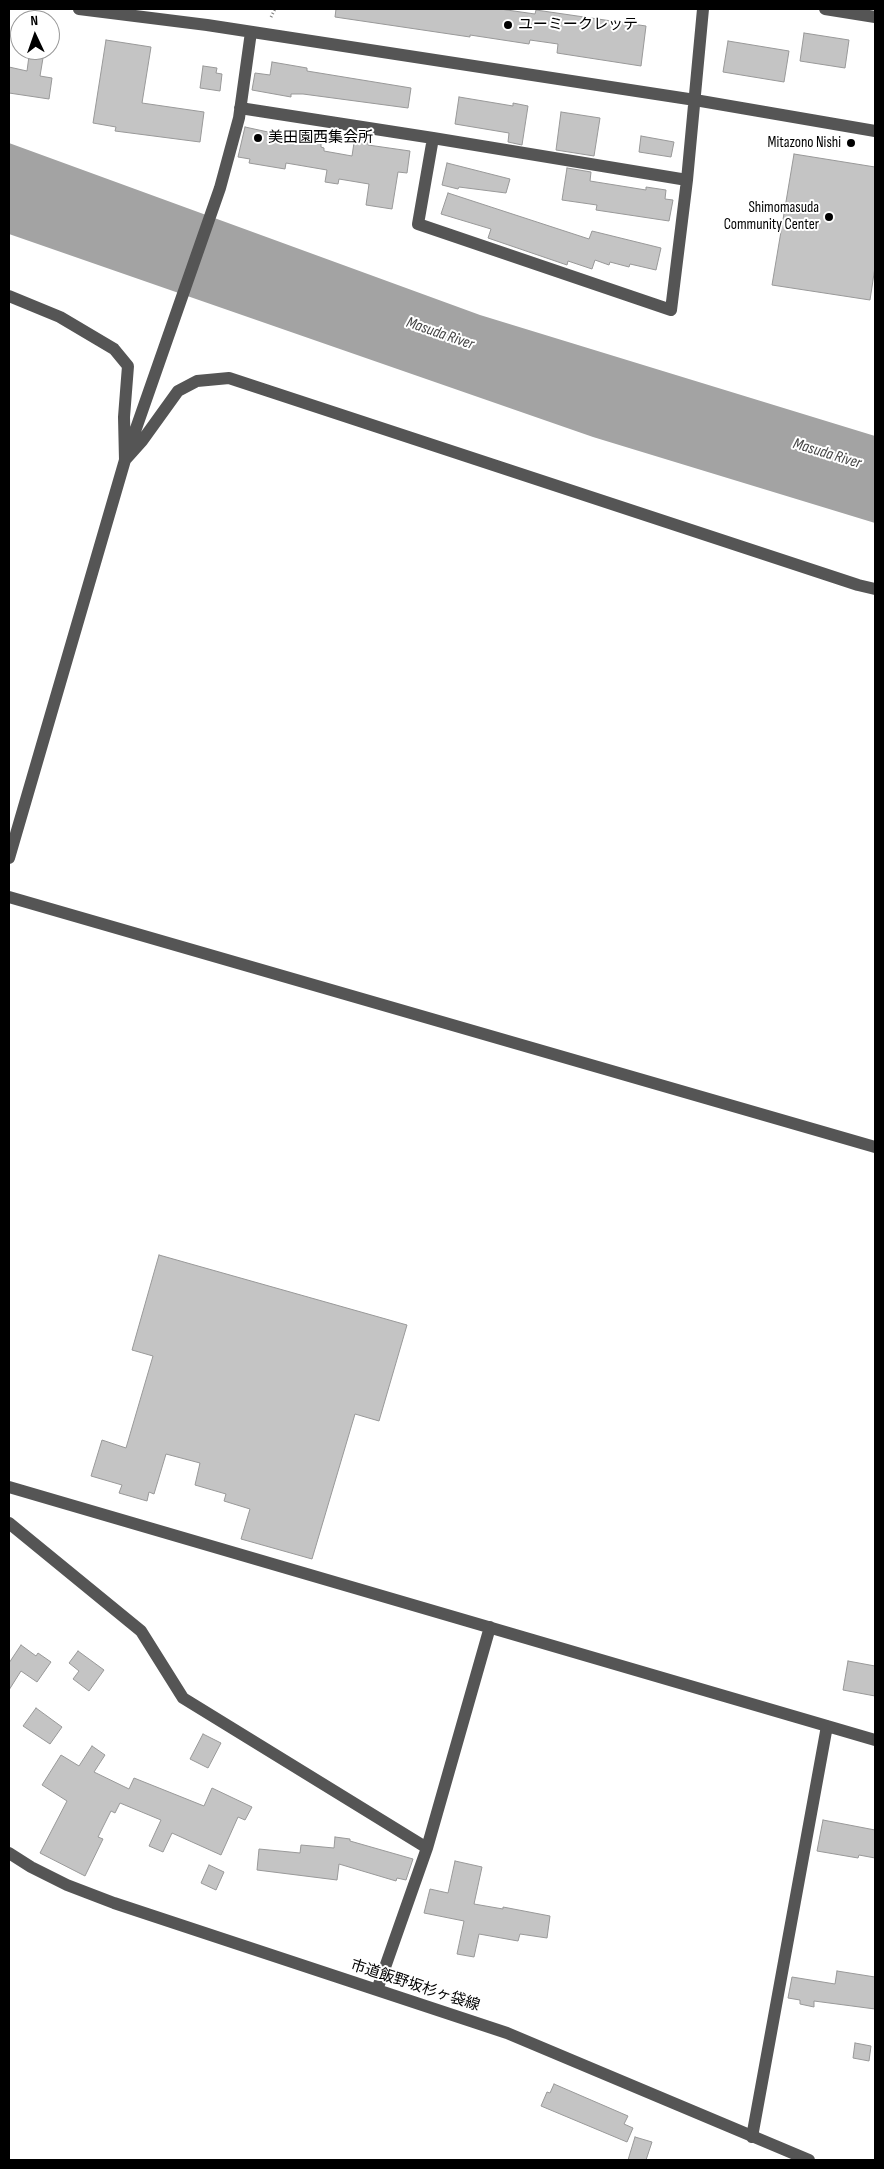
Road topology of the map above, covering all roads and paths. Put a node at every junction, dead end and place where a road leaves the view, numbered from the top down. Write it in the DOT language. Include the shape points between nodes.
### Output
graph roads {
  1 [pos="79,9"];
  2 [pos="138,9"];
  3 [pos="275,9"];
  4 [pos="703,9"];
  5 [pos="825,9"];
  6 [pos="271,17"];
  7 [pos="875,17"];
  8 [pos="207,25"];
  9 [pos="251,32"];
  10 [pos="695,100"];
  11 [pos="240,108"];
  12 [pos="875,131"];
  13 [pos="433,138"];
  14 [pos="687,180"];
  15 [pos="9,296"];
  16 [pos="125,460"];
  17 [pos="875,589"];
  18 [pos="9,858"];
  19 [pos="9,897"];
  20 [pos="875,1147"];
  21 [pos="9,1488"];
  22 [pos="9,1523"];
  23 [pos="490,1627"];
  24 [pos="827,1726"];
  25 [pos="875,1740"];
  26 [pos="427,1848"];
  27 [pos="9,1853"];
  28 [pos="377,1990"];
  29 [pos="752,2136"];
  30 [pos="809,2160"];
  1 -- 8 [label="street"];
  2 -- 8 [label="street"];
  3 -- 6 [label="path"];
  4 -- 10 [label="street"];
  5 -- 7 [label="street"];
  8 -- 9 [label="street"];
  9 -- 10 [label="street"];
  9 -- 11 [label="street"];
  10 -- 12 [label="street"];
  10 -- 14 [label="street"];
  11 -- 13 [label="street"];
  11 -- 16 [label="street" via="220,188"];
  13 -- 14 [label="street"];
  13 -- 14 [label="street" via="418,224 671,310"];
  15 -- 16 [label="street" via="60,318 114,349 128,366"];
  16 -- 17 [label="street" via="178,391 197,381 229,378"];
  16 -- 18 [label="street"];
  19 -- 20 [label="street"];
  21 -- 23 [label="street"];
  22 -- 26 [label="street" via="141,1630 184,1698"];
  23 -- 24 [label="street"];
  23 -- 26 [label="street"];
  24 -- 25 [label="street"];
  24 -- 29 [label="street"];
  26 -- 28 [label="street"];
  27 -- 28 [label="street, 市道飯野坂杉ヶ袋線" via="67,1885 106,1900"];
  28 -- 29 [label="street, 市道飯野坂杉ヶ袋線" via="507,2033"];
  29 -- 30 [label="street, 市道飯野坂杉ヶ袋線"];
}
